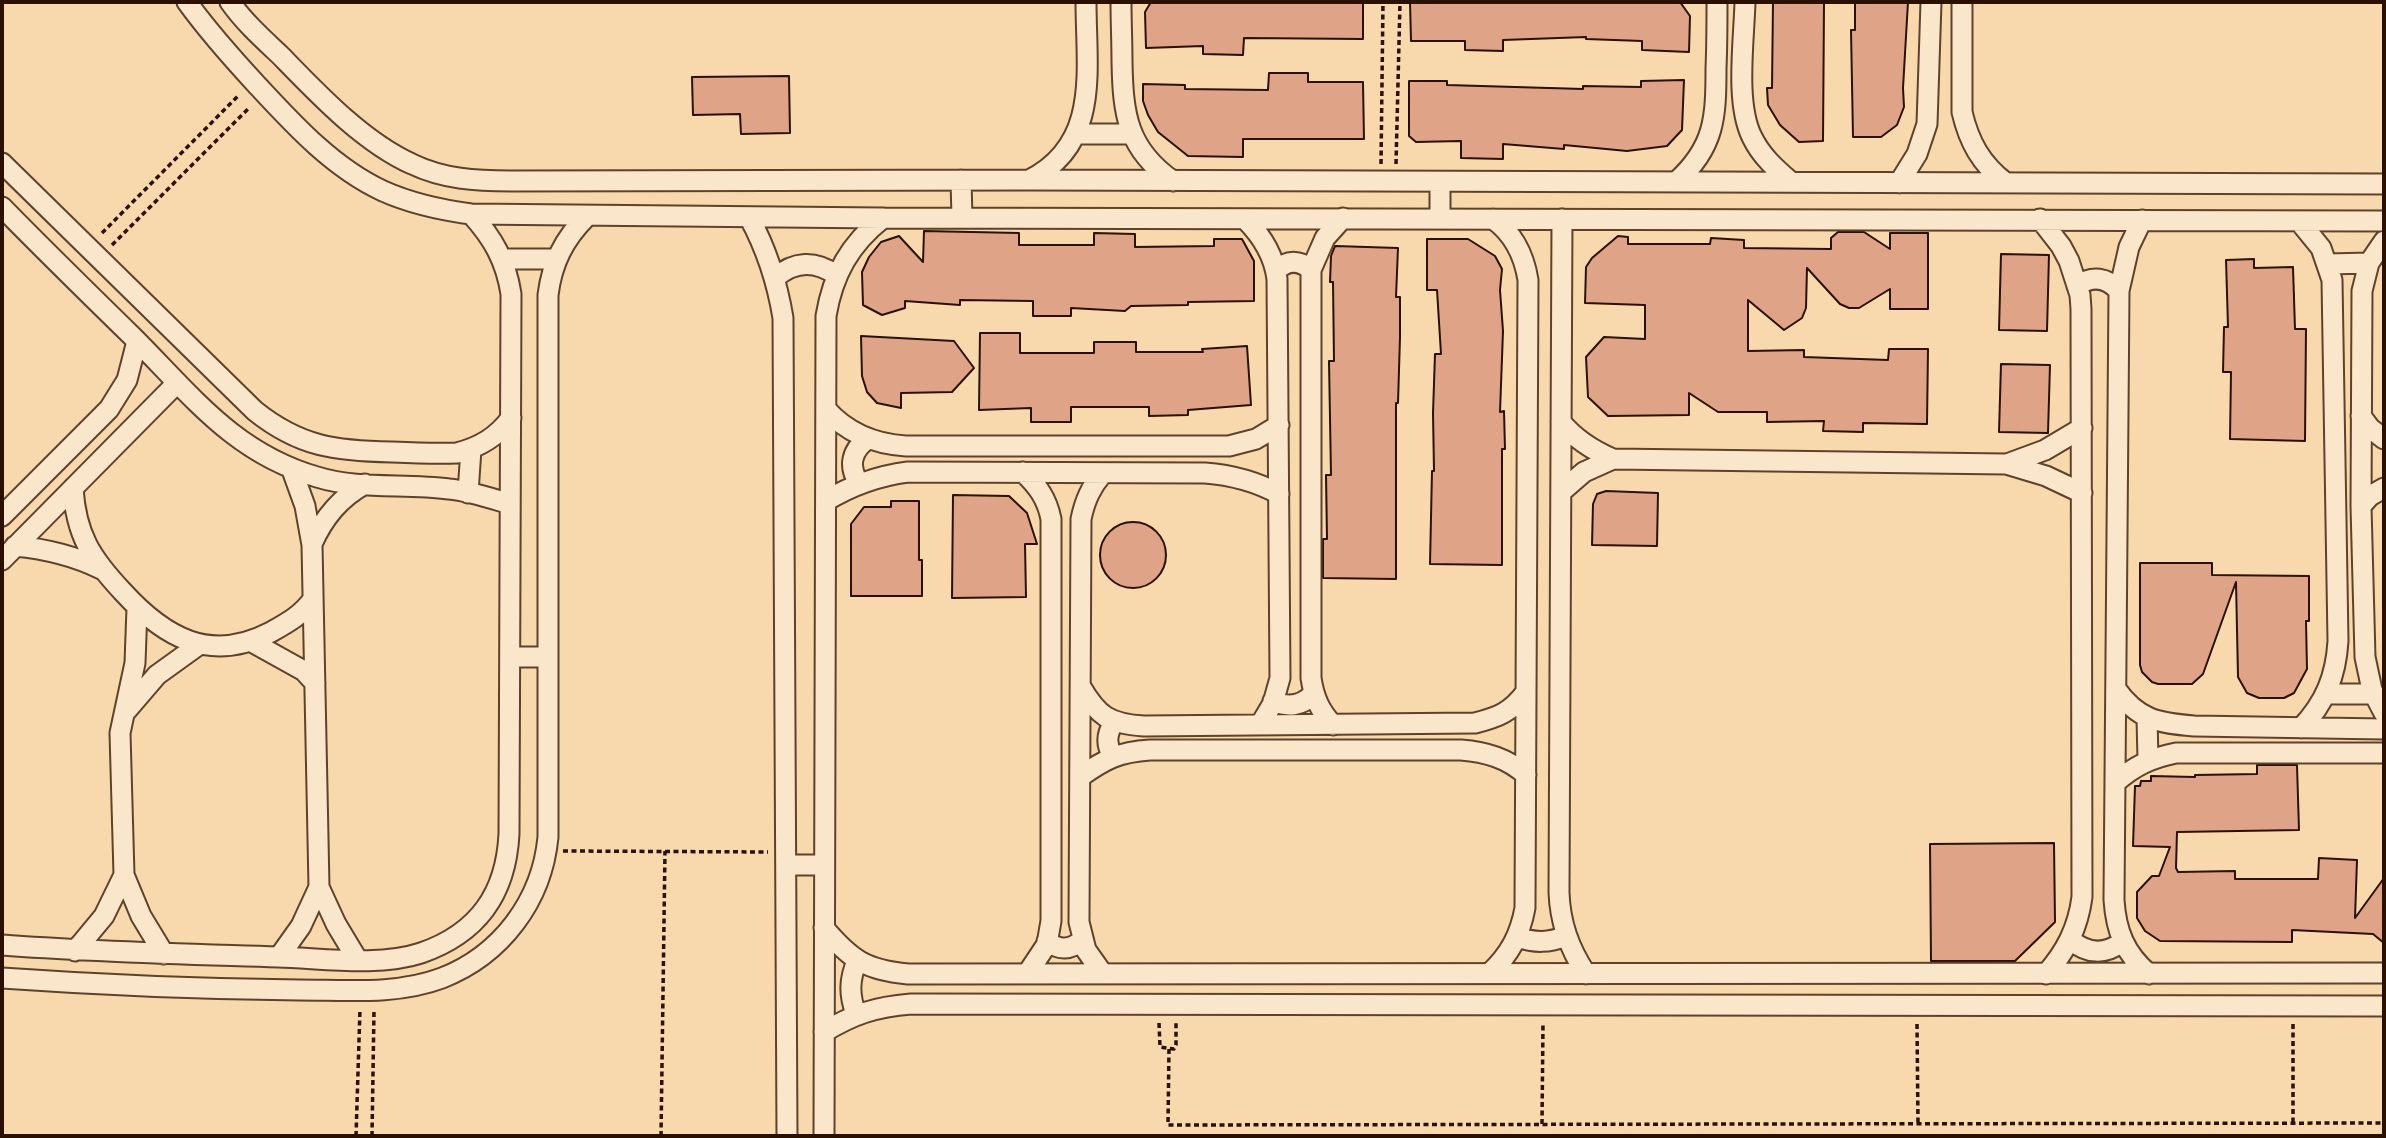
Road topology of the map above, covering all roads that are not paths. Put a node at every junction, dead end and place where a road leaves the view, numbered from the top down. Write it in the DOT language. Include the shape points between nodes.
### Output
graph roads {
  1 [pos="187,2"];
  2 [pos="230,2"];
  3 [pos="1086,2"];
  4 [pos="1717,2"];
  5 [pos="1745,2"];
  6 [pos="1931,2"];
  7 [pos="1122,3"];
  8 [pos="1966,5"];
  9 [pos="1716,111"];
  10 [pos="1743,111"];
  11 [pos="1929,111"];
  12 [pos="1962,111"];
  13 [pos="1078,134"];
  14 [pos="1131,134"];
  15 [pos="2,163"];
  16 [pos="961,180"];
  17 [pos="1030,180"];
  18 [pos="1173,181"];
  19 [pos="1440,182"];
  20 [pos="1676,182"];
  21 [pos="1791,182"];
  22 [pos="1899,183"];
  23 [pos="2006,183"];
  24 [pos="2384,184"];
  25 [pos="2,207"];
  26 [pos="471,214"];
  27 [pos="587,216"];
  28 [pos="749,217"];
  29 [pos="883,218"];
  30 [pos="962,218"];
  31 [pos="1343,218"];
  32 [pos="1245,219"];
  33 [pos="1440,219"];
  34 [pos="1493,219"];
  35 [pos="1562,219"];
  36 [pos="2040,219"];
  37 [pos="58,220"];
  38 [pos="2142,220"];
  39 [pos="2299,220"];
  40 [pos="2384,221"];
  41 [pos="35,241"];
  42 [pos="2384,241"];
  43 [pos="503,259"];
  44 [pos="556,259"];
  45 [pos="2369,263"];
  46 [pos="2328,264"];
  47 [pos="1311,270"];
  48 [pos="1276,271"];
  49 [pos="836,275"];
  50 [pos="775,278"];
  51 [pos="1528,280"];
  52 [pos="1562,280"];
  53 [pos="2077,286"];
  54 [pos="2119,291"];
  55 [pos="137,341"];
  56 [pos="176,384"];
  57 [pos="826,408"];
  58 [pos="2361,416"];
  59 [pos="511,418"];
  60 [pos="1561,422"];
  61 [pos="1279,425"];
  62 [pos="2082,428"];
  63 [pos="868,439"];
  64 [pos="2384,439"];
  65 [pos="1229,446"];
  66 [pos="471,449"];
  67 [pos="1612,459"];
  68 [pos="2006,464"];
  69 [pos="292,470"];
  70 [pos="1023,472"];
  71 [pos="1103,473"];
  72 [pos="1229,475"];
  73 [pos="859,483"];
  74 [pos="365,484"];
  75 [pos="73,488"];
  76 [pos="2384,488"];
  77 [pos="1561,492"];
  78 [pos="468,493"];
  79 [pos="2082,493"];
  80 [pos="1279,494"];
  81 [pos="826,501"];
  82 [pos="510,504"];
  83 [pos="2361,506"];
  84 [pos="2,516"];
  85 [pos="1051,519"];
  86 [pos="1081,519"];
  87 [pos="312,545"];
  88 [pos="8,553"];
  89 [pos="102,570"];
  90 [pos="313,599"];
  91 [pos="137,608"];
  92 [pos="250,641"];
  93 [pos="200,643"];
  94 [pos="510,657"];
  95 [pos="548,657"];
  96 [pos="315,683"];
  97 [pos="1081,687"];
  98 [pos="2116,689"];
  99 [pos="1526,692"];
  100 [pos="1313,694"];
  101 [pos="2326,694"];
  102 [pos="2374,694"];
  103 [pos="1273,701"];
  104 [pos="2384,713"];
  105 [pos="122,717"];
  106 [pos="2147,718"];
  107 [pos="1114,722"];
  108 [pos="1475,723"];
  109 [pos="1260,725"];
  110 [pos="1334,725"];
  111 [pos="2301,728"];
  112 [pos="2384,729"];
  113 [pos="1476,751"];
  114 [pos="2384,753"];
  115 [pos="1113,756"];
  116 [pos="2148,760"];
  117 [pos="1526,775"];
  118 [pos="1080,777"];
  119 [pos="2115,783"];
  120 [pos="786,858"];
  121 [pos="824,865"];
  122 [pos="124,875"];
  123 [pos="319,887"];
  124 [pos="824,928"];
  125 [pos="1566,936"];
  126 [pos="1517,937"];
  127 [pos="1082,940"];
  128 [pos="2071,940"];
  129 [pos="1048,941"];
  130 [pos="2122,942"];
  131 [pos="2,945"];
  132 [pos="75,951"];
  133 [pos="164,954"];
  134 [pos="248,956"];
  135 [pos="279,957"];
  136 [pos="356,959"];
  137 [pos="857,961"];
  138 [pos="1354,973"];
  139 [pos="1490,973"];
  140 [pos="2384,973"];
  141 [pos="1027,974"];
  142 [pos="1103,974"];
  143 [pos="1586,974"];
  144 [pos="2046,974"];
  145 [pos="2150,974"];
  146 [pos="2,978"];
  147 [pos="248,990"];
  148 [pos="1352,1004"];
  149 [pos="2384,1006"];
  150 [pos="856,1014"];
  151 [pos="824,1032"];
  152 [pos="787,1136"];
  153 [pos="824,1136"];
  1 -- 26 [label="street" via="259,87 329,157 382,191 442,211"];
  2 -- 16 [label="street" via="370,139 402,159 460,179"];
  3 -- 13 [label="street" via="1086,96"];
  4 -- 9 [label="street"];
  5 -- 10 [label="street"];
  6 -- 11 [label="street"];
  7 -- 14 [label="street" via="1123,92"];
  8 -- 12 [label="street"];
  9 -- 10 [label="street"];
  9 -- 20 [label="street" via="1703,151"];
  10 -- 21 [label="street" via="1759,150"];
  11 -- 12 [label="street"];
  11 -- 22 [label="street" via="1917,154"];
  12 -- 23 [label="street" via="1977,152"];
  13 -- 14 [label="street"];
  13 -- 17 [label="street" via="1063,156"];
  14 -- 18 [label="street" via="1153,165"];
  15 -- 37 [label="street"];
  16 -- 17 [label="street"];
  16 -- 30 [label="street"];
  17 -- 18 [label="street"];
  18 -- 19 [label="street"];
  19 -- 20 [label="street"];
  19 -- 33 [label="street"];
  20 -- 21 [label="street"];
  21 -- 22 [label="street"];
  22 -- 23 [label="street"];
  23 -- 24 [label="street"];
  25 -- 41 [label="street"];
  26 -- 27 [label="street"];
  26 -- 43 [label="street"];
  27 -- 28 [label="street"];
  27 -- 44 [label="street" via="566,239"];
  28 -- 29 [label="street"];
  28 -- 50 [label="street"];
  29 -- 30 [label="street"];
  29 -- 49 [label="street" via="855,243"];
  30 -- 32 [label="street"];
  31 -- 32 [label="street"];
  31 -- 33 [label="street"];
  31 -- 47 [label="street" via="1325,238"];
  32 -- 48 [label="street" via="1263,240"];
  33 -- 34 [label="street"];
  34 -- 35 [label="street"];
  34 -- 51 [label="street" via="1513,239"];
  35 -- 36 [label="street"];
  35 -- 52 [label="street"];
  36 -- 38 [label="street"];
  36 -- 53 [label="street" via="2061,246"];
  37 -- 41 [label="street"];
  37 -- 66 [label="street" via="273,426 316,445 361,452 444,454"];
  38 -- 39 [label="street"];
  38 -- 54 [label="street" via="2124,261"];
  39 -- 40 [label="street"];
  39 -- 46 [label="street"];
  41 -- 55 [label="street"];
  42 -- 45 [label="street"];
  43 -- 44 [label="street"];
  43 -- 59 [label="street" via="511,294"];
  44 -- 95 [label="street" via="548,295"];
  45 -- 46 [label="street"];
  45 -- 58 [label="street" via="2362,291"];
  46 -- 101 [label="street" via="2333,295 2338,641"];
  47 -- 48 [label="street" via="1293,262"];
  47 -- 100 [label="street"];
  48 -- 61 [label="street"];
  49 -- 50 [label="street" via="820,265 801,264"];
  49 -- 57 [label="street" via="826,316"];
  50 -- 120 [label="street" via="783,318"];
  51 -- 52 [label="street" via="1547,271"];
  51 -- 99 [label="street"];
  52 -- 60 [label="street"];
  53 -- 54 [label="street" via="2097,278"];
  53 -- 62 [label="street"];
  54 -- 98 [label="street"];
  55 -- 56 [label="street"];
  55 -- 84 [label="street" via="134,362 114,404"];
  56 -- 69 [label="street" via="228,431"];
  56 -- 75 [label="street"];
  57 -- 63 [label="street" via="844,426"];
  57 -- 81 [label="street"];
  58 -- 64 [label="street"];
  58 -- 83 [label="street"];
  59 -- 66 [label="street" via="494,437"];
  59 -- 82 [label="street"];
  60 -- 67 [label="street" via="1570,433"];
  60 -- 77 [label="street"];
  61 -- 65 [label="street" via="1256,439"];
  61 -- 80 [label="street"];
  62 -- 68 [label="street" via="2045,450"];
  62 -- 79 [label="street"];
  63 -- 65 [label="street" via="906,446"];
  63 -- 73 [label="street" via="852,460"];
  65 -- 72 [label="street" via="1239,450 1243,461 1239,471"];
  66 -- 78 [label="street"];
  67 -- 68 [label="street"];
  67 -- 77 [label="street" via="1584,472"];
  68 -- 79 [label="street"];
  69 -- 74 [label="street" via="320,479"];
  69 -- 87 [label="street" via="306,506"];
  70 -- 71 [label="street"];
  70 -- 73 [label="street" via="908,472"];
  70 -- 85 [label="street" via="1042,493"];
  71 -- 72 [label="street"];
  71 -- 86 [label="street" via="1087,497"];
  72 -- 80 [label="street"];
  73 -- 81 [label="street"];
  74 -- 78 [label="street"];
  74 -- 87 [label="street" via="332,509"];
  75 -- 88 [label="street"];
  75 -- 89 [label="street" via="83,539"];
  76 -- 83 [label="street"];
  77 -- 125 [label="street" via="1559,892"];
  78 -- 82 [label="street"];
  79 -- 128 [label="street" via="2082,897"];
  80 -- 103 [label="street" via="1280,678"];
  81 -- 121 [label="street"];
  82 -- 94 [label="street"];
  83 -- 102 [label="street" via="2364,642"];
  85 -- 86 [label="street" via="1068,514"];
  85 -- 129 [label="street"];
  86 -- 97 [label="street"];
  87 -- 90 [label="street"];
  88 -- 89 [label="street" via="60,552"];
  89 -- 91 [label="street"];
  90 -- 92 [label="street" via="304,612"];
  90 -- 96 [label="street"];
  91 -- 93 [label="street" via="165,631"];
  91 -- 105 [label="street" via="135,663"];
  92 -- 93 [label="street"];
  92 -- 96 [label="street"];
  93 -- 105 [label="street" via="157,675"];
  94 -- 95 [label="street"];
  94 -- 136 [label="street" via="509,842 500,885 475,921 440,944 399,958"];
  95 -- 147 [label="street" via="547,851 539,881 507,933 459,971 421,985"];
  96 -- 123 [label="street"];
  97 -- 107 [label="street" via="1091,705"];
  97 -- 118 [label="street"];
  98 -- 106 [label="street"];
  98 -- 119 [label="street"];
  99 -- 108 [label="street" via="1515,707"];
  99 -- 117 [label="street"];
  100 -- 103 [label="street" via="1295,706"];
  100 -- 110 [label="street"];
  101 -- 102 [label="street"];
  101 -- 111 [label="street"];
  102 -- 104 [label="street"];
  103 -- 109 [label="street"];
  105 -- 122 [label="street"];
  106 -- 111 [label="street" via="2194,726"];
  106 -- 116 [label="street"];
  107 -- 109 [label="street"];
  107 -- 115 [label="street" via="1107,738"];
  108 -- 110 [label="street"];
  108 -- 113 [label="street" via="1483,740"];
  109 -- 110 [label="street"];
  111 -- 112 [label="street"];
  113 -- 115 [label="street" via="1150,750"];
  113 -- 117 [label="street" via="1503,759"];
  114 -- 116 [label="street" via="2183,753"];
  115 -- 118 [label="street"];
  116 -- 119 [label="street"];
  117 -- 126 [label="street" via="1525,908"];
  118 -- 127 [label="street"];
  119 -- 130 [label="street" via="2114,900"];
  120 -- 121 [label="street"];
  120 -- 152 [label="street"];
  121 -- 124 [label="street"];
  122 -- 132 [label="street" via="104,916"];
  122 -- 133 [label="street"];
  123 -- 135 [label="street" via="301,926"];
  123 -- 136 [label="street"];
  124 -- 137 [label="street"];
  124 -- 151 [label="street"];
  125 -- 126 [label="street" via="1542,942"];
  125 -- 143 [label="street"];
  126 -- 139 [label="street"];
  127 -- 129 [label="street" via="1065,949"];
  127 -- 142 [label="street"];
  128 -- 130 [label="street" via="2096,952"];
  128 -- 144 [label="street"];
  129 -- 141 [label="street"];
  130 -- 145 [label="street"];
  131 -- 132 [label="street"];
  132 -- 133 [label="street"];
  133 -- 134 [label="street"];
  134 -- 135 [label="street"];
  134 -- 147 [label="street"];
  135 -- 136 [label="street"];
  137 -- 141 [label="street" via="908,974"];
  137 -- 150 [label="street" via="850,982"];
  138 -- 139 [label="street"];
  138 -- 142 [label="street"];
  138 -- 148 [label="street"];
  139 -- 143 [label="street"];
  140 -- 145 [label="street"];
  141 -- 142 [label="street"];
  143 -- 144 [label="street"];
  144 -- 145 [label="street"];
  146 -- 147 [label="street"];
  148 -- 149 [label="street"];
  148 -- 150 [label="street" via="911,1003"];
  150 -- 151 [label="street"];
  151 -- 153 [label="street"];
}
